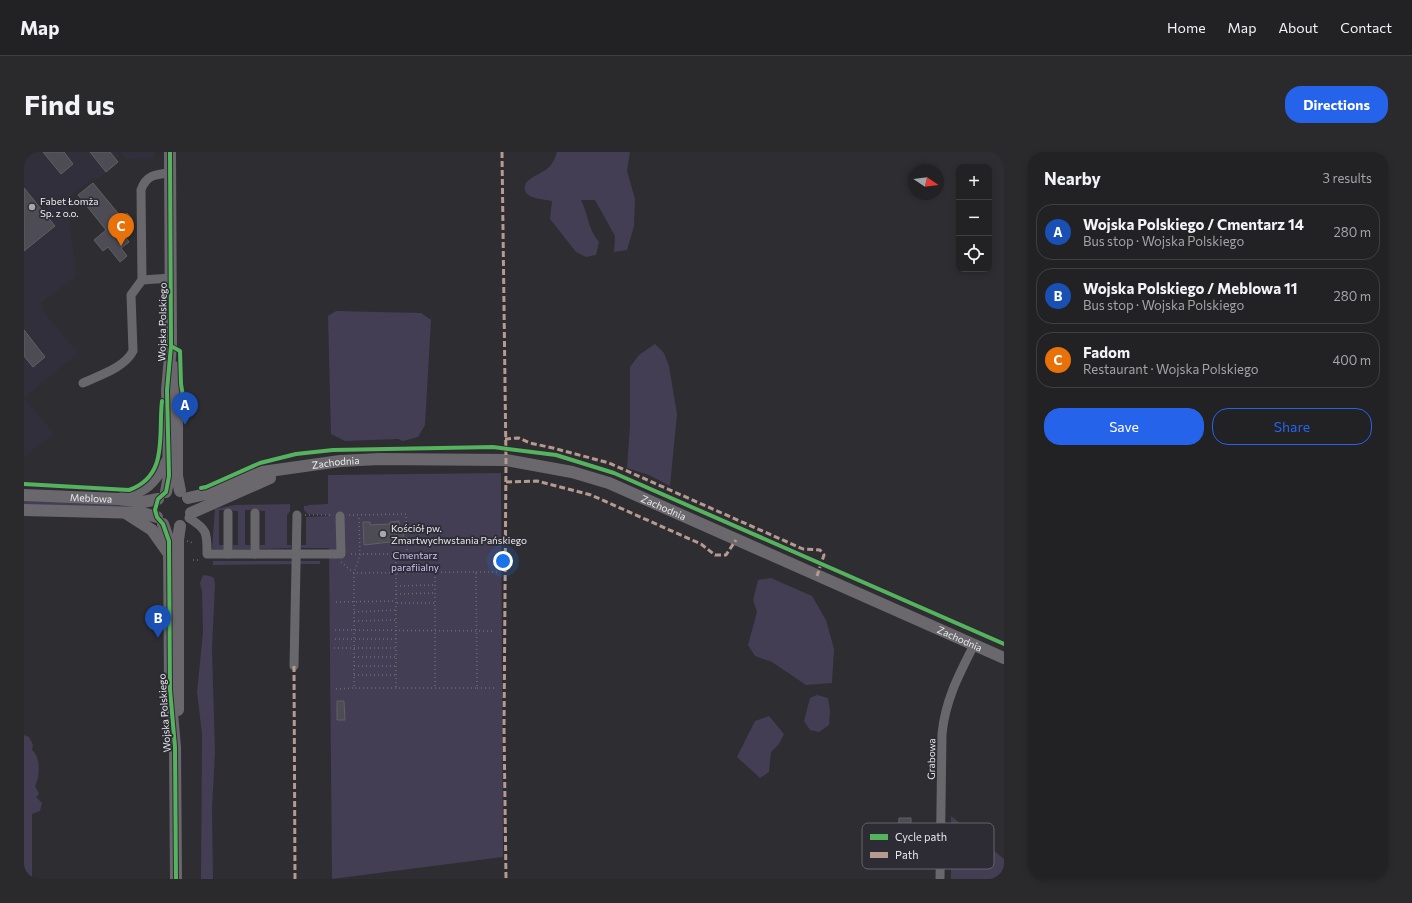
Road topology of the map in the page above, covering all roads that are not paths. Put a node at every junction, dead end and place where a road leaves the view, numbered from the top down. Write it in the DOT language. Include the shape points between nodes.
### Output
graph roads {
  1 [pos="170,152"];
  2 [pos="170,173"];
  3 [pos="171,278"];
  4 [pos="142,280"];
  5 [pos="171,346"];
  6 [pos="84,383"];
  7 [pos="168,460"];
  8 [pos="299,466"];
  9 [pos="24,495"];
  10 [pos="184,495"];
  11 [pos="162,496"];
  12 [pos="119,499"];
  13 [pos="24,510"];
  14 [pos="126,513"];
  15 [pos="255,513"];
  16 [pos="228,514"];
  17 [pos="190,515"];
  18 [pos="297,515"];
  19 [pos="340,516"];
  20 [pos="160,521"];
  21 [pos="180,526"];
  22 [pos="169,554"];
  23 [pos="228,554"];
  24 [pos="255,554"];
  25 [pos="297,554"];
  26 [pos="974,645"];
  27 [pos="1004,658"];
  28 [pos="294,666"];
  29 [pos="175,747"];
  30 [pos="941,823"];
  31 [pos="940,869"];
  32 [pos="176,879"];
  33 [pos="940,879"];
  1 -- 2 [label="main road, Wojska Polskiego"];
  2 -- 3 [label="main road, Wojska Polskiego"];
  2 -- 4 [label="street" via="149,176 143,182"];
  3 -- 4 [label="street"];
  3 -- 5 [label="main road, Wojska Polskiego"];
  4 -- 6 [label="street" via="131,295 133,351 116,368"];
  5 -- 7 [label="main road, Wojska Polskiego"];
  5 -- 10 [label="main road, Wojska Polskiego" via="177,385 177,476"];
  7 -- 11 [label="main road, Wojska Polskiego" via="168,483"];
  7 -- 12 [label="main road" via="148,487"];
  8 -- 10 [label="main road, Zachodnia" via="262,472 215,492"];
  8 -- 17 [label="main road, Zachodnia"];
  8 -- 26 [label="main road, Zachodnia" via="340,460 506,460 572,472 609,483"];
  9 -- 12 [label="main road, Meblowa"];
  10 -- 11 [label="main road" via="174,490"];
  10 -- 17 [label="main road" via="191,503"];
  11 -- 12 [label="main road, Meblowa" via="143,502"];
  11 -- 20 [label="main road" via="155,510"];
  13 -- 14 [label="main road, Meblowa"];
  14 -- 20 [label="main road, Meblowa" via="142,513"];
  14 -- 22 [label="main road" via="152,530"];
  15 -- 24 [label="street"];
  16 -- 23 [label="street"];
  17 -- 21 [label="main road"];
  17 -- 23 [label="street" via="207,533 207,554"];
  18 -- 25 [label="street"];
  19 -- 25 [label="street" via="340,554"];
  20 -- 21 [label="main road" via="172,527"];
  20 -- 22 [label="main road, Wojska Polskiego" via="168,536"];
  21 -- 29 [label="main road, Wojska Polskiego" via="179,684"];
  22 -- 29 [label="main road, Wojska Polskiego" via="170,690"];
  23 -- 24 [label="street"];
  24 -- 25 [label="street"];
  25 -- 28 [label="street"];
  26 -- 27 [label="main road, Zachodnia"];
  26 -- 30 [label="street, Grabowa" via="944,714"];
  29 -- 32 [label="main road, Wojska Polskiego"];
  31 -- 33 [label="street, Grabowa"];
}
